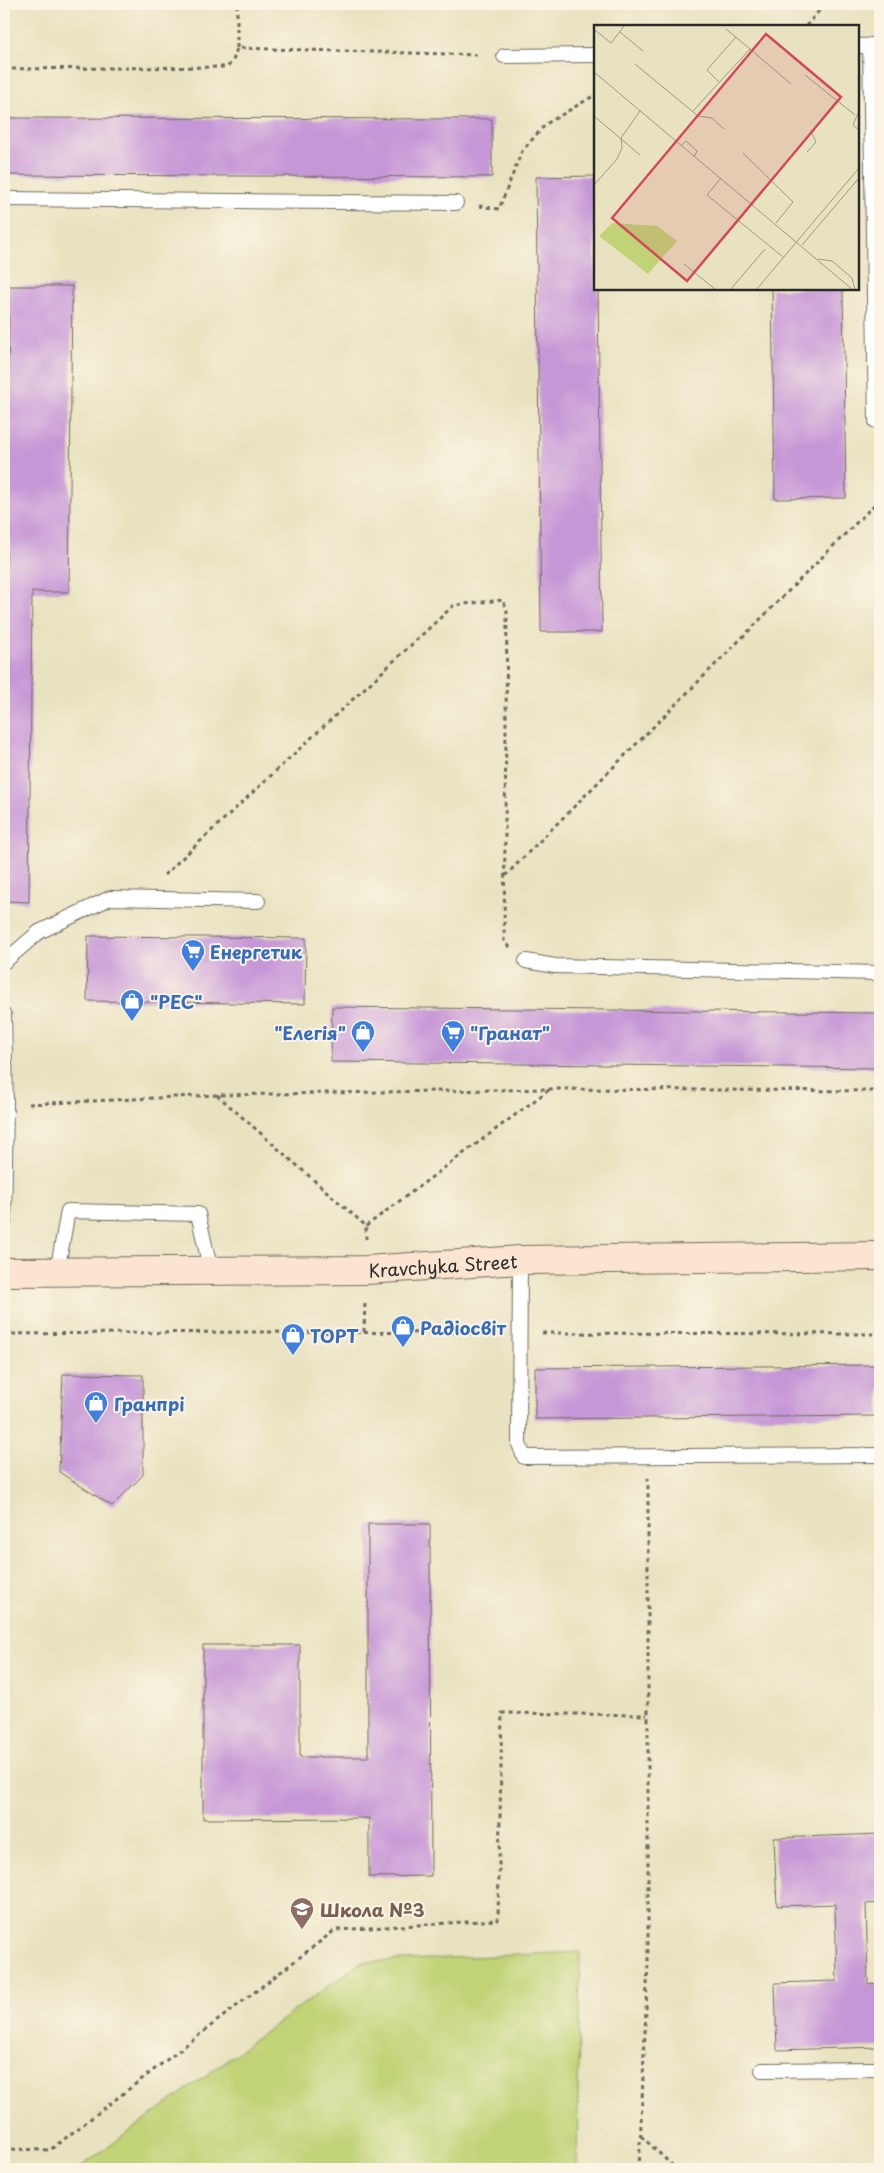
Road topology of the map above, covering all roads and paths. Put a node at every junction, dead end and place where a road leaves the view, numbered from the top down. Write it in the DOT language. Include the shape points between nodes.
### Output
graph roads {
  1 [pos="237,4"];
  2 [pos="825,4"];
  3 [pos="807,25"];
  4 [pos="869,45"];
  5 [pos="237,48"];
  6 [pos="504,56"];
  7 [pos="594,56"];
  8 [pos="4,69"];
  9 [pos="594,96"];
  10 [pos="4,199"];
  11 [pos="456,203"];
  12 [pos="880,422"];
  13 [pos="880,499"];
  14 [pos="505,877"];
  15 [pos="138,899"];
  16 [pos="258,901"];
  17 [pos="526,960"];
  18 [pos="4,962"];
  19 [pos="880,973"];
  20 [pos="4,1014"];
  21 [pos="550,1089"];
  22 [pos="880,1091"];
  23 [pos="217,1095"];
  24 [pos="6,1104"];
  25 [pos="4,1222"];
  26 [pos="880,1256"];
  27 [pos="520,1260"];
  28 [pos="4,1272"];
  29 [pos="57,1272"];
  30 [pos="211,1272"];
  31 [pos="519,1333"];
  32 [pos="4,1334"];
  33 [pos="880,1334"];
  34 [pos="880,1455"];
  35 [pos="648,1457"];
  36 [pos="647,1715"];
  37 [pos="880,2069"];
  38 [pos="762,2070"];
  39 [pos="641,2135"];
  40 [pos="4,2149"];
  41 [pos="640,2169"];
  42 [pos="676,2169"];
  1 -- 5 [label="path"];
  2 -- 3 [label="path"];
  4 -- 12 [label="lane" via="876,420"];
  5 -- 6 [label="path"];
  5 -- 8 [label="path" via="233,61 227,66"];
  6 -- 7 [label="lane"];
  9 -- 11 [label="path" via="546,124 522,151 499,209"];
  10 -- 11 [label="lane"];
  13 -- 14 [label="path"];
  14 -- 15 [label="path" via="508,612 503,600 454,605"];
  14 -- 17 [label="path" via="504,942"];
  15 -- 16 [label="lane"];
  15 -- 18 [label="lane" via="110,898 39,932"];
  17 -- 19 [label="lane" via="555,966"];
  20 -- 24 [label="lane"];
  21 -- 22 [label="path"];
  21 -- 23 [label="path"];
  21 -- 23 [label="path" via="366,1226"];
  23 -- 24 [label="path"];
  24 -- 25 [label="lane"];
  26 -- 27 [label="street, Kravchyka Street"];
  27 -- 30 [label="street, Kravchyka Street" via="366,1270"];
  27 -- 31 [label="lane"];
  28 -- 29 [label="street, Kravchyka Street"];
  29 -- 30 [label="street, Kravchyka Street"];
  29 -- 30 [label="lane" via="68,1211 198,1214"];
  31 -- 32 [label="path"];
  31 -- 33 [label="path"];
  31 -- 35 [label="lane" via="519,1444 524,1457"];
  34 -- 35 [label="lane"];
  35 -- 36 [label="path"];
  36 -- 39 [label="path" via="648,1963"];
  36 -- 40 [label="path" via="502,1713 498,1920 335,1930 50,2150"];
  37 -- 38 [label="lane"];
  39 -- 41 [label="path"];
  39 -- 42 [label="path"];
}
